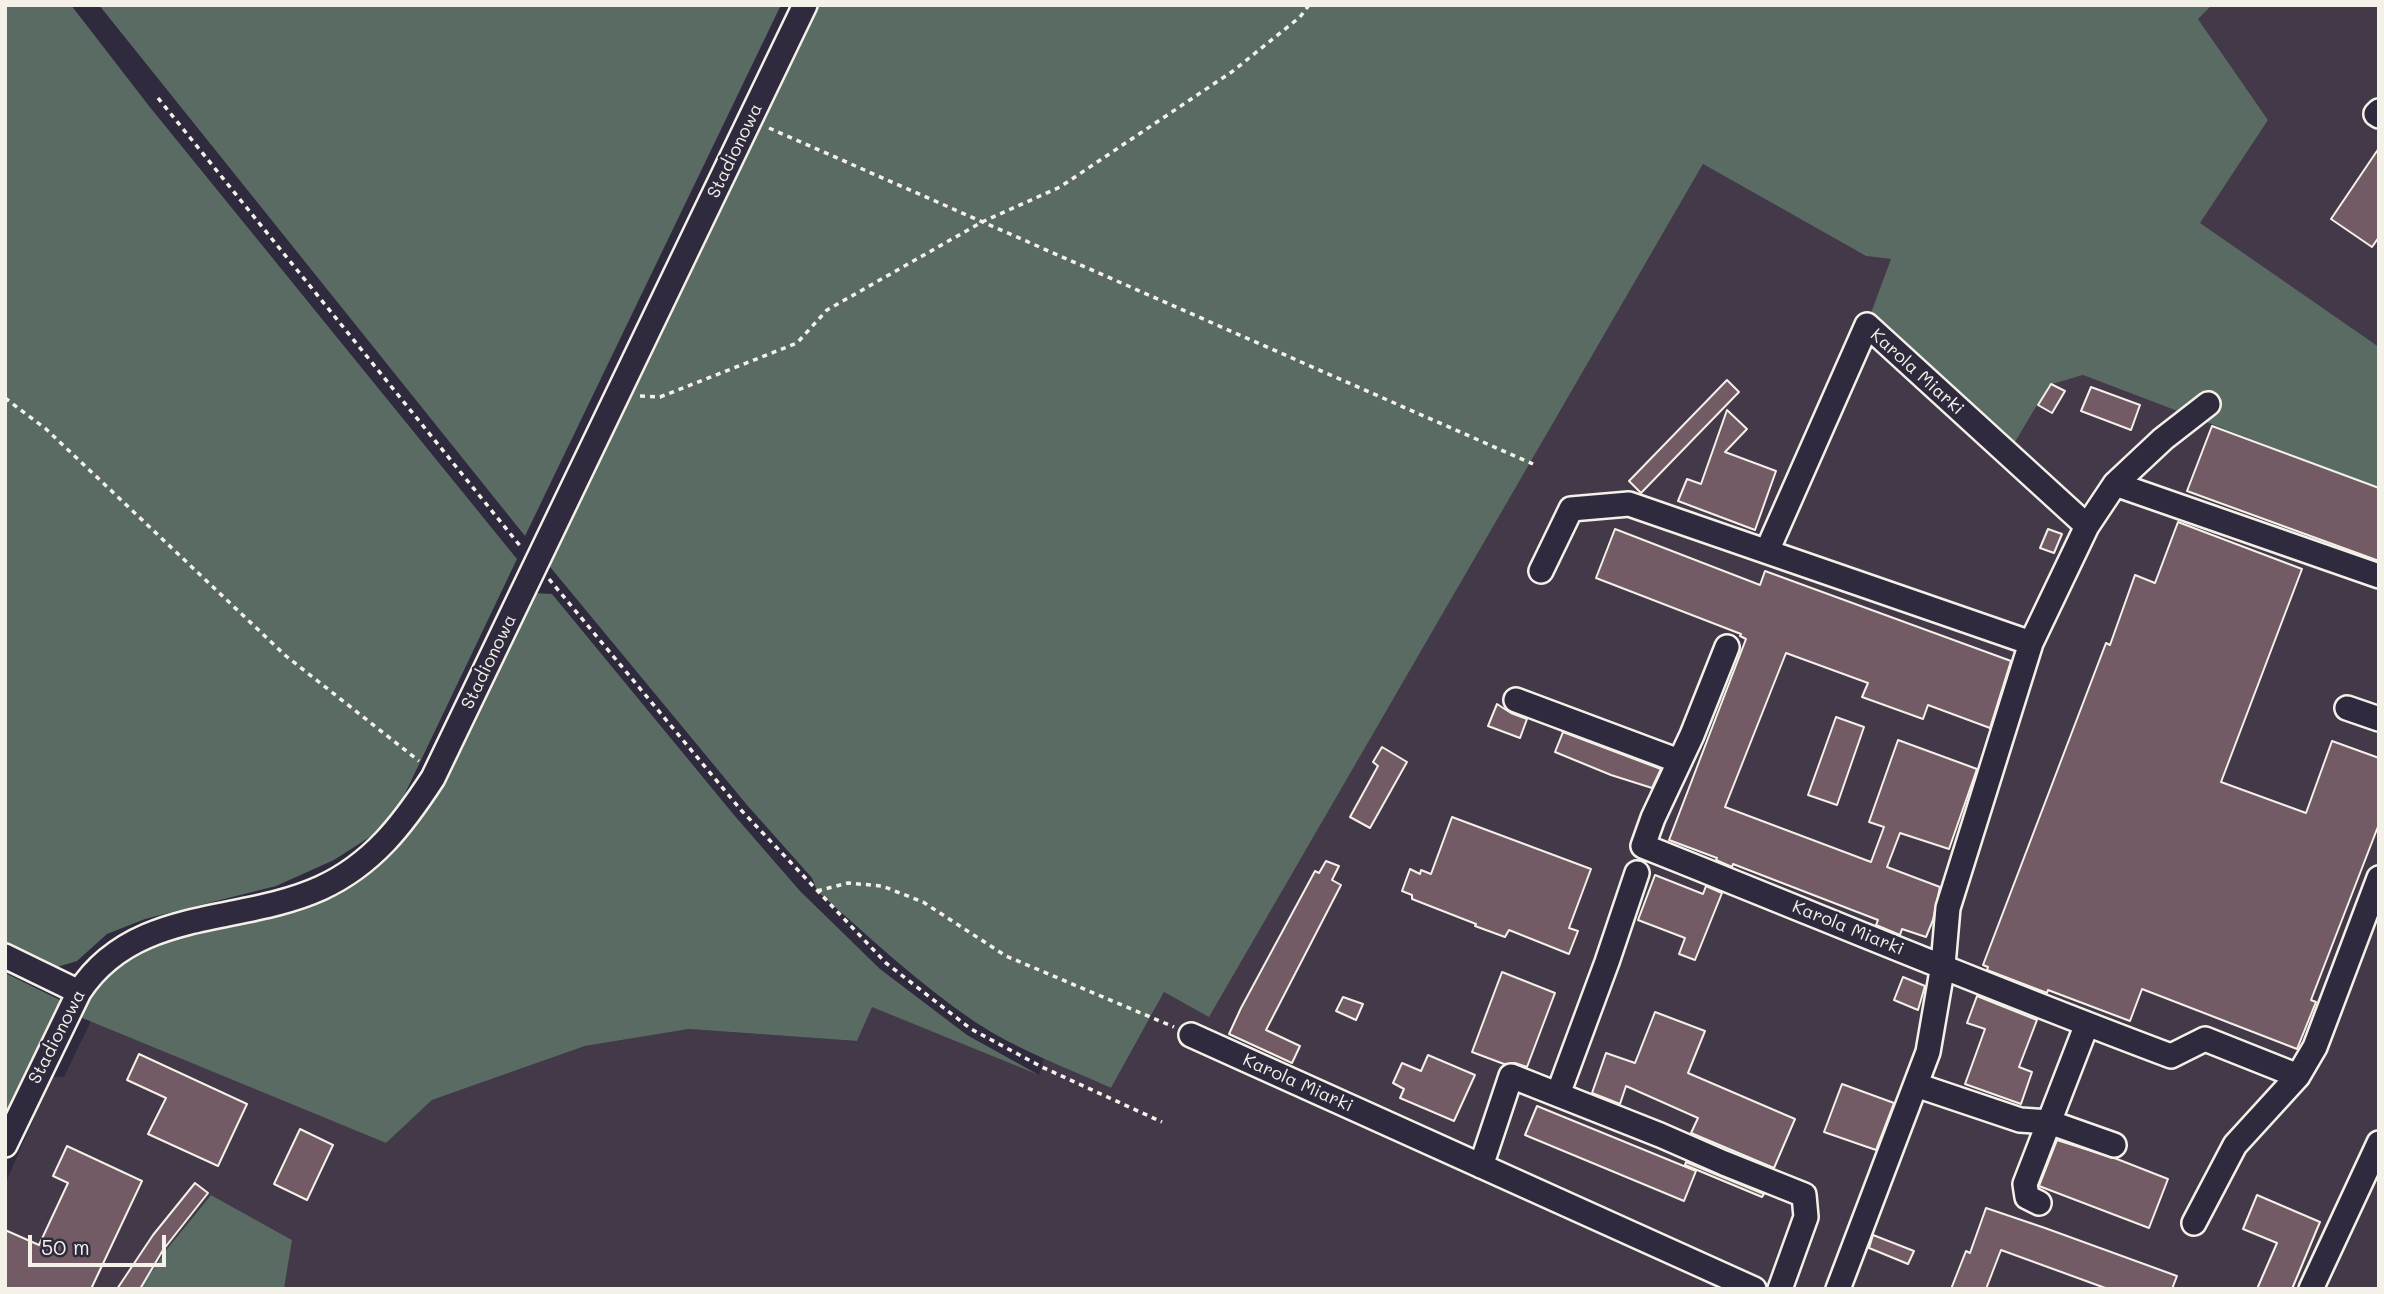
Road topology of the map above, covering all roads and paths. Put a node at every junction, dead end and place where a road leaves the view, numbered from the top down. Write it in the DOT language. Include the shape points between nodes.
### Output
graph roads {
  1 [pos="805,5"];
  2 [pos="1309,5"];
  3 [pos="158,98"];
  4 [pos="750,120"];
  5 [pos="982,222"];
  6 [pos="618,394"];
  7 [pos="5,398"];
  8 [pos="2208,404"];
  9 [pos="1533,464"];
  10 [pos="2115,484"];
  11 [pos="2087,526"];
  12 [pos="1767,551"];
  13 [pos="536,564"];
  14 [pos="1541,571"];
  15 [pos="2379,576"];
  16 [pos="2031,643"];
  17 [pos="1727,647"];
  18 [pos="1516,700"];
  19 [pos="2347,708"];
  20 [pos="2379,719"];
  21 [pos="1679,761"];
  22 [pos="424,765"];
  23 [pos="1637,873"];
  24 [pos="2379,878"];
  25 [pos="817,891"];
  26 [pos="5,956"];
  27 [pos="1943,965"];
  28 [pos="79,992"];
  29 [pos="2087,1024"];
  30 [pos="1191,1035"];
  31 [pos="2298,1076"];
  32 [pos="1916,1085"];
  33 [pos="1558,1094"];
  34 [pos="1162,1122"];
  35 [pos="2049,1122"];
  36 [pos="2379,1143"];
  37 [pos="5,1145"];
  38 [pos="2115,1145"];
  39 [pos="1481,1166"];
  40 [pos="2039,1203"];
  41 [pos="2194,1223"];
  42 [pos="1754,1289"];
  43 [pos="1780,1289"];
  44 [pos="1838,1289"];
  45 [pos="2311,1289"];
  1 -- 4 [label="street, Stadionowa"];
  2 -- 5 [label="path" via="1233,71 1060,187"];
  3 -- 13 [label="path"];
  4 -- 5 [label="path"];
  4 -- 6 [label="street, Stadionowa"];
  5 -- 6 [label="path" via="827,310 797,343 660,397"];
  5 -- 9 [label="path"];
  6 -- 13 [label="street, Stadionowa"];
  7 -- 22 [label="path" via="46,429 286,656"];
  8 -- 10 [label="street"];
  10 -- 11 [label="street"];
  10 -- 15 [label="street"];
  11 -- 12 [label="street, Karola Miarki" via="1867,326"];
  11 -- 16 [label="street"];
  12 -- 14 [label="street" via="1629,504 1571,509"];
  12 -- 16 [label="street"];
  13 -- 25 [label="path" via="741,810"];
  13 -- 28 [label="street, Stadionowa" via="433,778 386,842 352,870 320,888 150,934 121,948 90,974"];
  16 -- 27 [label="street" via="1948,908"];
  17 -- 21 [label="street, Karola Miarki"];
  18 -- 21 [label="street"];
  19 -- 20 [label="street"];
  21 -- 27 [label="street, Karola Miarki" via="1643,846"];
  23 -- 33 [label="street"];
  24 -- 31 [label="street" via="2315,1047"];
  25 -- 30 [label="path" via="848,883 882,886 923,902 1006,956"];
  25 -- 34 [label="path" via="886,962 971,1029"];
  26 -- 28 [label="street"];
  27 -- 29 [label="street, Karola Miarki"];
  27 -- 32 [label="street" via="1928,1052"];
  28 -- 37 [label="street, Stadionowa"];
  29 -- 31 [label="street, Karola Miarki" via="2171,1056 2205,1040"];
  29 -- 35 [label="street"];
  30 -- 39 [label="street, Karola Miarki"];
  31 -- 41 [label="street" via="2235,1145"];
  32 -- 35 [label="street" via="2020,1120"];
  32 -- 44 [label="street"];
  33 -- 39 [label="street" via="1511,1076"];
  33 -- 43 [label="street" via="1804,1195 1806,1217"];
  35 -- 38 [label="street"];
  35 -- 40 [label="street" via="2025,1184 2027,1197"];
  36 -- 45 [label="street"];
  39 -- 42 [label="street, Karola Miarki"];
}
